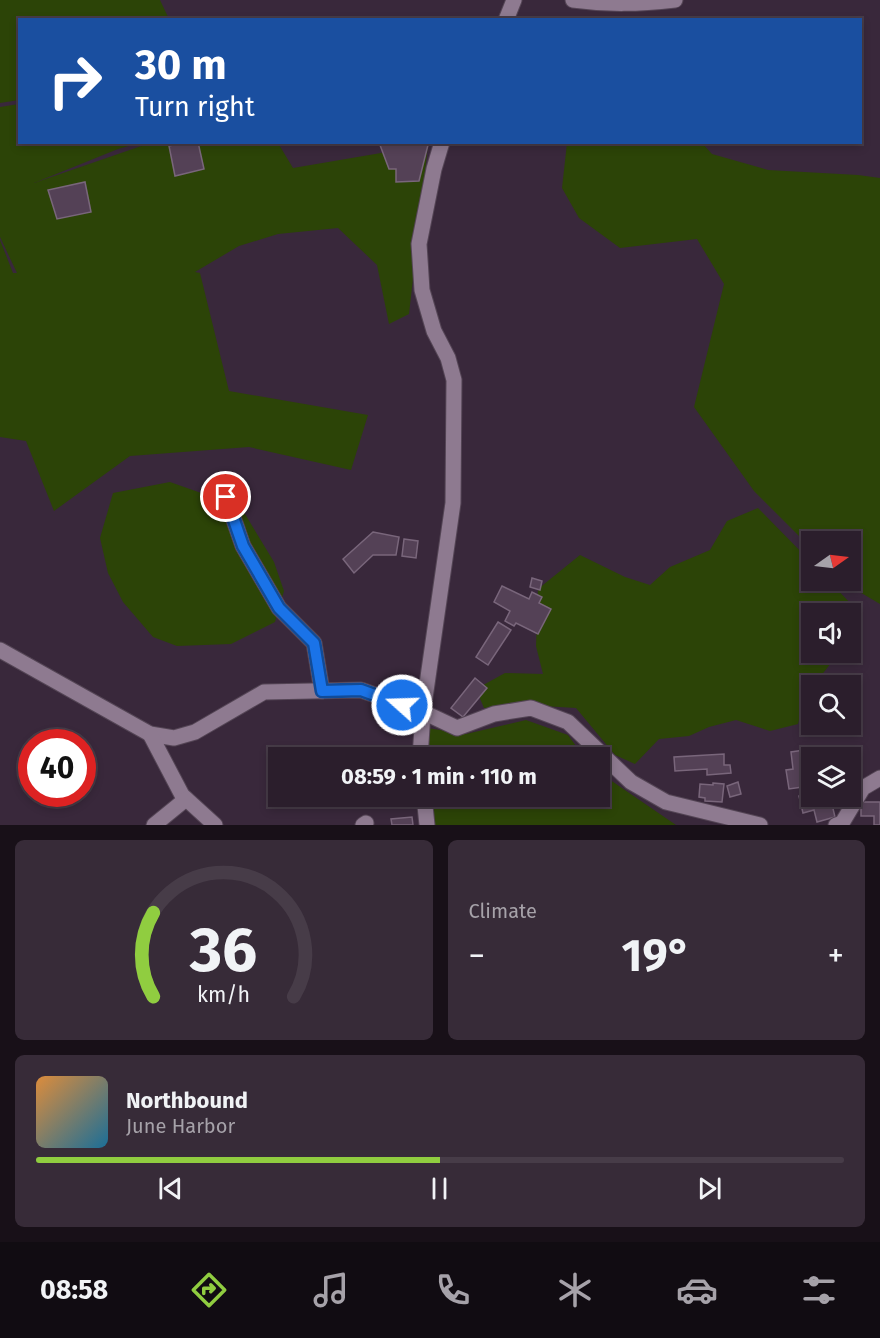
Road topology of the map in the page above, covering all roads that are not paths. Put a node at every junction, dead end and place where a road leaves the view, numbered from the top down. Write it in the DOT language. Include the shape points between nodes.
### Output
graph roads {
  1 [pos="514,0"];
  2 [pos="573,0"];
  3 [pos="675,0"];
  4 [pos="507,18"];
  5 [pos="441,144"];
  6 [pos="226,497"];
  7 [pos="0,650"];
  8 [pos="322,691"];
  9 [pos="423,712"];
  10 [pos="150,734"];
  11 [pos="421,747"];
  12 [pos="880,778"];
  13 [pos="186,799"];
  14 [pos="425,807"];
  15 [pos="154,825"];
  16 [pos="215,825"];
  17 [pos="427,825"];
  18 [pos="760,825"];
  19 [pos="836,825"];
  1 -- 4 [label="street"];
  2 -- 3 [label="street" via="633,5"];
  5 -- 9 [label="street" via="419,244 422,290 454,380 453,503"];
  6 -- 8 [label="street" via="243,546 279,608 314,643"];
  7 -- 10 [label="street"];
  8 -- 9 [label="street" via="361,690"];
  8 -- 10 [label="street" via="264,692 195,732 174,738"];
  9 -- 11 [label="street"];
  9 -- 18 [label="street" via="457,728 494,714 531,708 568,722 631,782 666,802"];
  10 -- 13 [label="street"];
  12 -- 19 [label="street" via="863,788 842,823"];
  13 -- 15 [label="street"];
  13 -- 16 [label="street"];
  14 -- 17 [label="street"];
}
